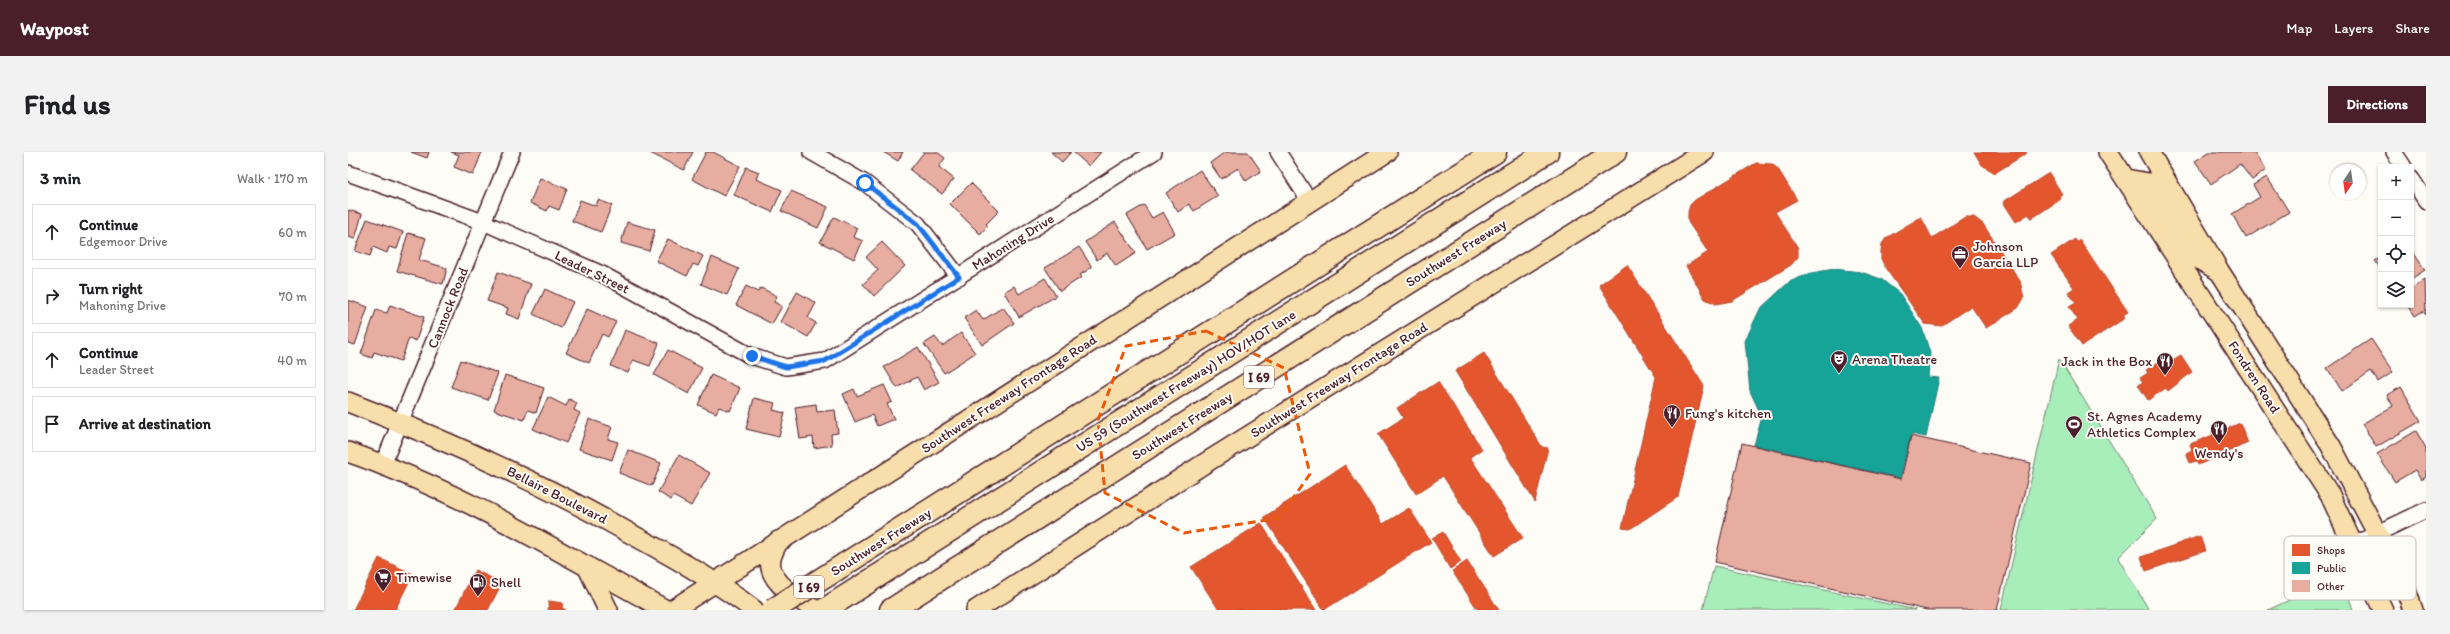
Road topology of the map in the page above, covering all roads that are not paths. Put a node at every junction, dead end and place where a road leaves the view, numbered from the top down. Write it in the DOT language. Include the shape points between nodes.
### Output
graph roads {
  1 [pos="512,152"];
  2 [pos="811,152"];
  3 [pos="1153,152"];
  4 [pos="1278,152"];
  5 [pos="1387,152"];
  6 [pos="1495,152"];
  7 [pos="1546,152"];
  8 [pos="1615,152"];
  9 [pos="1704,152"];
  10 [pos="2108,152"];
  11 [pos="2149,152"];
  12 [pos="2394,152"];
  13 [pos="2402,164"];
  14 [pos="348,174"];
  15 [pos="2126,179"];
  16 [pos="2414,183"];
  17 [pos="2426,201"];
  18 [pos="1310,202"];
  19 [pos="483,222"];
  20 [pos="2220,272"];
  21 [pos="959,277"];
  22 [pos="832,357"];
  23 [pos="348,402"];
  24 [pos="400,422"];
  25 [pos="348,452"];
  26 [pos="383,464"];
  27 [pos="2426,510"];
  28 [pos="2377,534"];
  29 [pos="2351,536"];
  30 [pos="2373,536"];
  31 [pos="778,541"];
  32 [pos="587,566"];
  33 [pos="716,581"];
  34 [pos="2379,600"];
  35 [pos="2410,600"];
  36 [pos="898,606"];
  37 [pos="608,610"];
  38 [pos="666,610"];
  39 [pos="672,610"];
  40 [pos="754,610"];
  41 [pos="773,610"];
  42 [pos="814,610"];
  43 [pos="824,610"];
  44 [pos="976,610"];
  45 [pos="2383,610"];
  46 [pos="2413,610"];
  1 -- 19 [label="street, Cannock Road"];
  2 -- 21 [label="street" via="865,183 918,224"];
  3 -- 21 [label="street, Mahoning Drive"];
  4 -- 18 [label="street"];
  5 -- 18 [label="main road, Southwest Freeway Frontage Road"];
  6 -- 41 [label="highway, Southwest Freeway / I 69, bridge"];
  7 -- 43 [label="highway, US 59 (Southwest Freeway) HOV/HOT lane"];
  8 -- 36 [label="highway, Southwest Freeway / I 69"];
  9 -- 44 [label="main road, Southwest Freeway Frontage Road" via="1202,465"];
  10 -- 15 [label="main road, Fondren Road"];
  11 -- 20 [label="main road, Fondren Road"];
  12 -- 13 [label="street"];
  14 -- 19 [label="street, Leader Street"];
  15 -- 20 [label="main road" via="2149,183 2197,258"];
  15 -- 29 [label="main road, Fondren Road" via="2330,495"];
  16 -- 17 [label="street"];
  18 -- 31 [label="main road, Southwest Freeway Frontage Road"];
  19 -- 22 [label="street, Leader Street" via="602,274 752,356 786,367 825,361"];
  19 -- 24 [label="street, Cannock Road"];
  20 -- 28 [label="main road, Fondren Road" via="2331,446"];
  21 -- 22 [label="street, Mahoning Drive"];
  23 -- 24 [label="main road, Bellaire Boulevard"];
  24 -- 26 [label="street, Cannock Road"];
  24 -- 33 [label="main road, Bellaire Boulevard" via="458,446 591,511"];
  25 -- 26 [label="main road"];
  26 -- 32 [label="main road" via="509,523"];
  27 -- 28 [label="street"];
  28 -- 30 [label="street"];
  31 -- 33 [label="main road, Southwest Freeway Frontage Road"];
  31 -- 42 [label="main road" via="771,560 772,571 780,583"];
  32 -- 37 [label="main road"];
  32 -- 38 [label="main road"];
  33 -- 39 [label="main road, Southwest Freeway Frontage Road"];
  33 -- 40 [label="main road, Bellaire Boulevard"];
  34 -- 45 [label="main road, Fondren Road"];
  35 -- 46 [label="main road, Fondren Road"];
}
